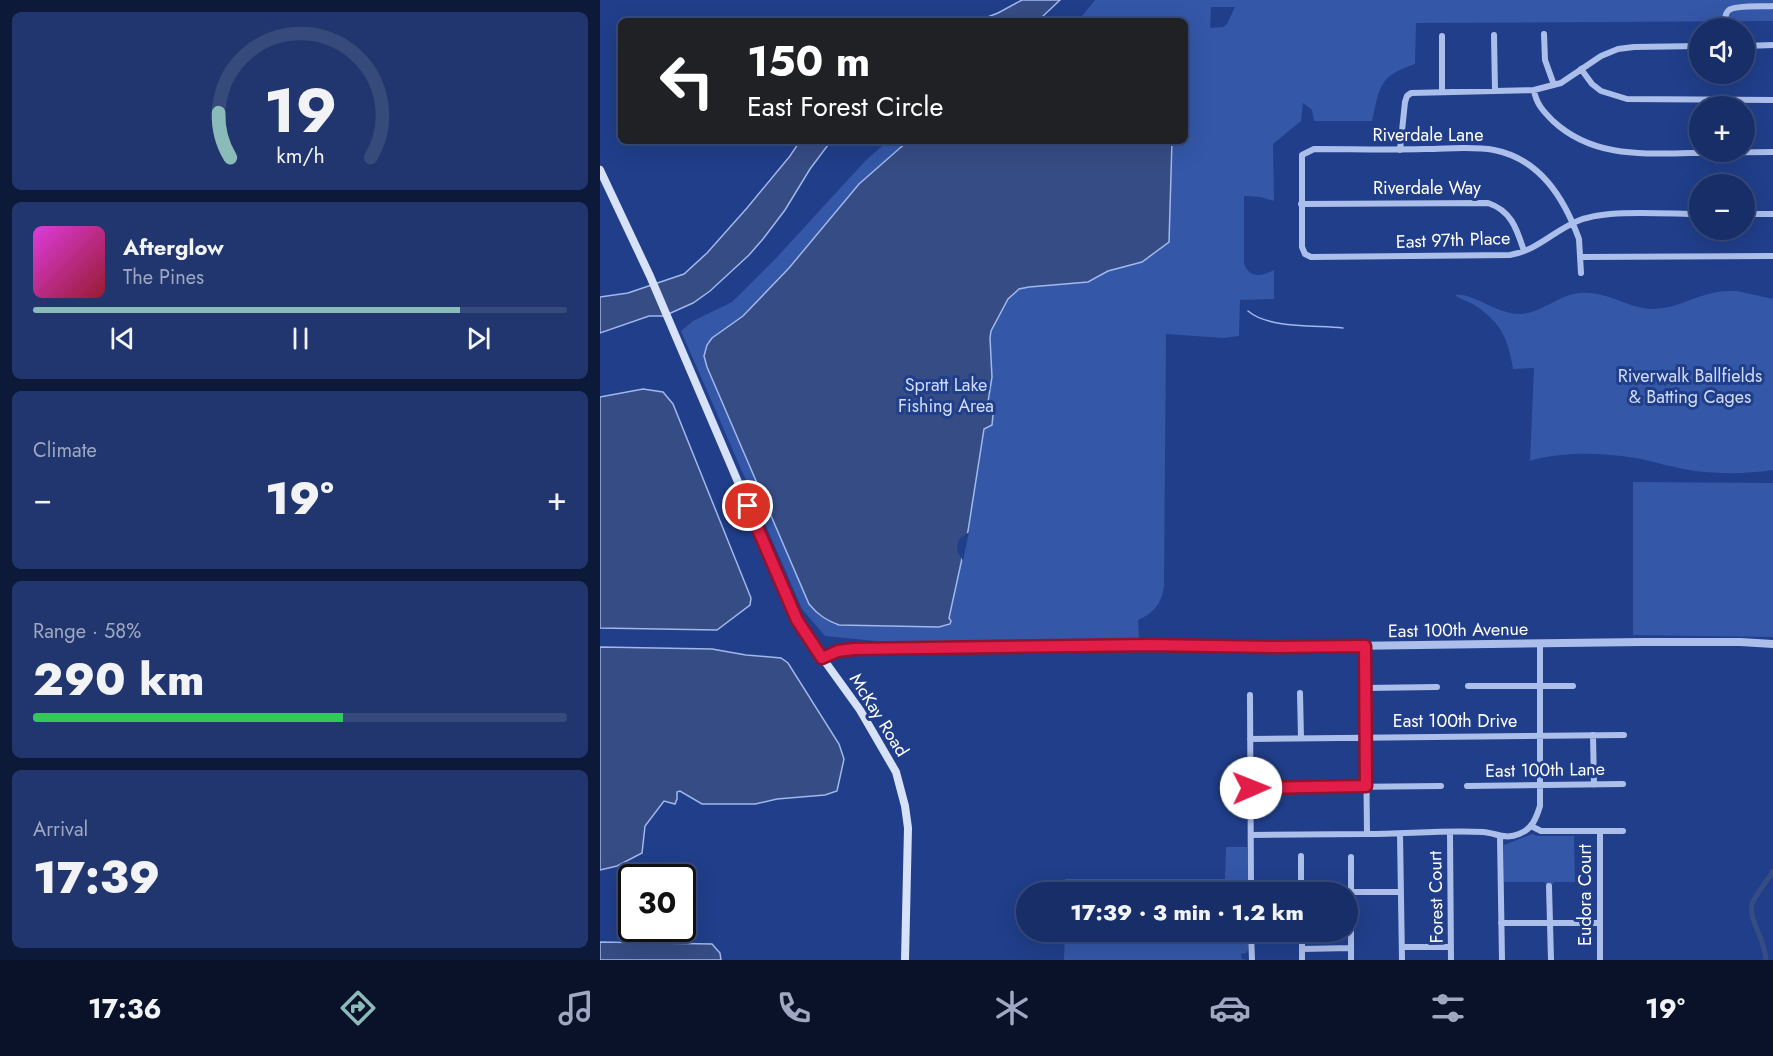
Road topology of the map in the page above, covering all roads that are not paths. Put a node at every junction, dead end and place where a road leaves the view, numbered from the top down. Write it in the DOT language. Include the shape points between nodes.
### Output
graph roads {
  1 [pos="1773,6"];
  2 [pos="1725,18"];
  3 [pos="1544,34"];
  4 [pos="1442,36"];
  5 [pos="1494,36"];
  6 [pos="1773,45"];
  7 [pos="1689,46"];
  8 [pos="1755,46"];
  9 [pos="1581,69"];
  10 [pos="1554,86"];
  11 [pos="1534,90"];
  12 [pos="1442,91"];
  13 [pos="1495,91"];
  14 [pos="1773,100"];
  15 [pos="1400,150"];
  16 [pos="1773,152"];
  17 [pos="600,170"];
  18 [pos="1301,204"];
  19 [pos="1689,214"];
  20 [pos="1755,214"];
  21 [pos="1773,214"];
  22 [pos="1572,223"];
  23 [pos="1524,251"];
  24 [pos="1773,256"];
  25 [pos="1581,257"];
  26 [pos="1581,273"];
  27 [pos="1540,644"];
  28 [pos="1773,644"];
  29 [pos="1365,646"];
  30 [pos="822,658"];
  31 [pos="1468,686"];
  32 [pos="1541,686"];
  33 [pos="1573,686"];
  34 [pos="1437,687"];
  35 [pos="1365,688"];
  36 [pos="1300,693"];
  37 [pos="1250,695"];
  38 [pos="1593,735"];
  39 [pos="1624,735"];
  40 [pos="1541,736"];
  41 [pos="1366,737"];
  42 [pos="1301,738"];
  43 [pos="1250,739"];
  44 [pos="1594,784"];
  45 [pos="1623,784"];
  46 [pos="1541,785"];
  47 [pos="1366,786"];
  48 [pos="1441,786"];
  49 [pos="1467,786"];
  50 [pos="1251,788"];
  51 [pos="1531,826"];
  52 [pos="1599,831"];
  53 [pos="1623,831"];
  54 [pos="1450,833"];
  55 [pos="1367,834"];
  56 [pos="1400,834"];
  57 [pos="1251,835"];
  58 [pos="1500,837"];
  59 [pos="1301,856"];
  60 [pos="1351,857"];
  61 [pos="1253,882"];
  62 [pos="1301,882"];
  63 [pos="1351,882"];
  64 [pos="1550,885"];
  65 [pos="1358,892"];
  66 [pos="1401,892"];
  67 [pos="1501,923"];
  68 [pos="1550,923"];
  69 [pos="1600,923"];
  70 [pos="1251,942"];
  71 [pos="1302,942"];
  72 [pos="1351,942"];
  73 [pos="1451,946"];
  74 [pos="1402,947"];
  75 [pos="1351,948"];
  76 [pos="1302,949"];
  77 [pos="905,960"];
  78 [pos="1252,960"];
  79 [pos="1302,960"];
  80 [pos="1351,960"];
  81 [pos="1402,960"];
  82 [pos="1452,960"];
  83 [pos="1502,960"];
  84 [pos="1551,960"];
  85 [pos="1600,960"];
  1 -- 2 [label="street" via="1735,8"];
  3 -- 10 [label="street" via="1545,60"];
  4 -- 12 [label="street"];
  5 -- 13 [label="street"];
  6 -- 8 [label="street"];
  7 -- 9 [label="street" via="1618,49"];
  9 -- 10 [label="street"];
  9 -- 14 [label="street" via="1596,87 1627,99"];
  10 -- 11 [label="street"];
  11 -- 13 [label="street"];
  11 -- 16 [label="street" via="1537,102 1557,124 1605,149 1631,154"];
  12 -- 13 [label="street"];
  12 -- 15 [label="street" via="1407,96"];
  15 -- 18 [label="street, Riverdale Lane" via="1307,151 1301,160"];
  15 -- 22 [label="street, Riverdale Lane" via="1484,149 1515,156 1547,180"];
  17 -- 30 [label="main road, McKay Road" via="650,276 785,594"];
  18 -- 23 [label="street, Riverdale Way" via="1488,203 1511,218"];
  18 -- 23 [label="street, East 97th Place" via="1302,248 1314,258 1496,256"];
  19 -- 22 [label="street, East 97th Place" via="1602,215"];
  20 -- 21 [label="street"];
  22 -- 23 [label="street, East 97th Place"];
  22 -- 25 [label="street, Riverdale Lane"];
  24 -- 25 [label="street"];
  25 -- 26 [label="street, Riverdale Lane"];
  27 -- 28 [label="street, East 100th Avenue"];
  27 -- 29 [label="street, East 100th Avenue"];
  27 -- 32 [label="street"];
  29 -- 30 [label="street, East 100th Avenue" via="854,649"];
  29 -- 35 [label="street"];
  30 -- 77 [label="main road, McKay Road" via="889,758 901,790 908,828"];
  31 -- 32 [label="street"];
  32 -- 33 [label="street"];
  32 -- 40 [label="street"];
  34 -- 35 [label="street"];
  35 -- 41 [label="street"];
  36 -- 42 [label="street"];
  37 -- 43 [label="street"];
  38 -- 39 [label="street, East 100th Drive"];
  38 -- 40 [label="street, East 100th Drive"];
  38 -- 44 [label="street"];
  40 -- 41 [label="street, East 100th Drive"];
  40 -- 46 [label="street"];
  41 -- 42 [label="street, East 100th Drive"];
  41 -- 47 [label="street"];
  42 -- 43 [label="street, East 100th Drive"];
  43 -- 50 [label="street"];
  44 -- 45 [label="street, East 100th Lane"];
  44 -- 46 [label="street, East 100th Lane"];
  46 -- 49 [label="street, East 100th Lane"];
  46 -- 51 [label="street" via="1540,807"];
  47 -- 48 [label="street"];
  47 -- 50 [label="street"];
  47 -- 55 [label="street"];
  50 -- 57 [label="street"];
  51 -- 52 [label="street" via="1541,831"];
  51 -- 58 [label="street" via="1516,835"];
  52 -- 53 [label="street"];
  52 -- 69 [label="street, Eudora Court"];
  54 -- 56 [label="street"];
  54 -- 58 [label="street" via="1484,832"];
  54 -- 73 [label="street, Forest Court"];
  55 -- 56 [label="street"];
  55 -- 57 [label="street"];
  56 -- 66 [label="street"];
  57 -- 61 [label="street"];
  58 -- 67 [label="street"];
  59 -- 62 [label="street"];
  60 -- 63 [label="street"];
  64 -- 68 [label="street"];
  65 -- 66 [label="street"];
  66 -- 74 [label="street"];
  67 -- 68 [label="street"];
  67 -- 83 [label="street"];
  68 -- 69 [label="street"];
  68 -- 84 [label="street"];
  69 -- 85 [label="street, Eudora Court"];
  70 -- 78 [label="street"];
  71 -- 76 [label="street"];
  72 -- 75 [label="street"];
  73 -- 74 [label="street"];
  73 -- 82 [label="street, Forest Court"];
  74 -- 81 [label="street"];
  75 -- 76 [label="street"];
  75 -- 80 [label="street"];
  76 -- 79 [label="street"];
}
